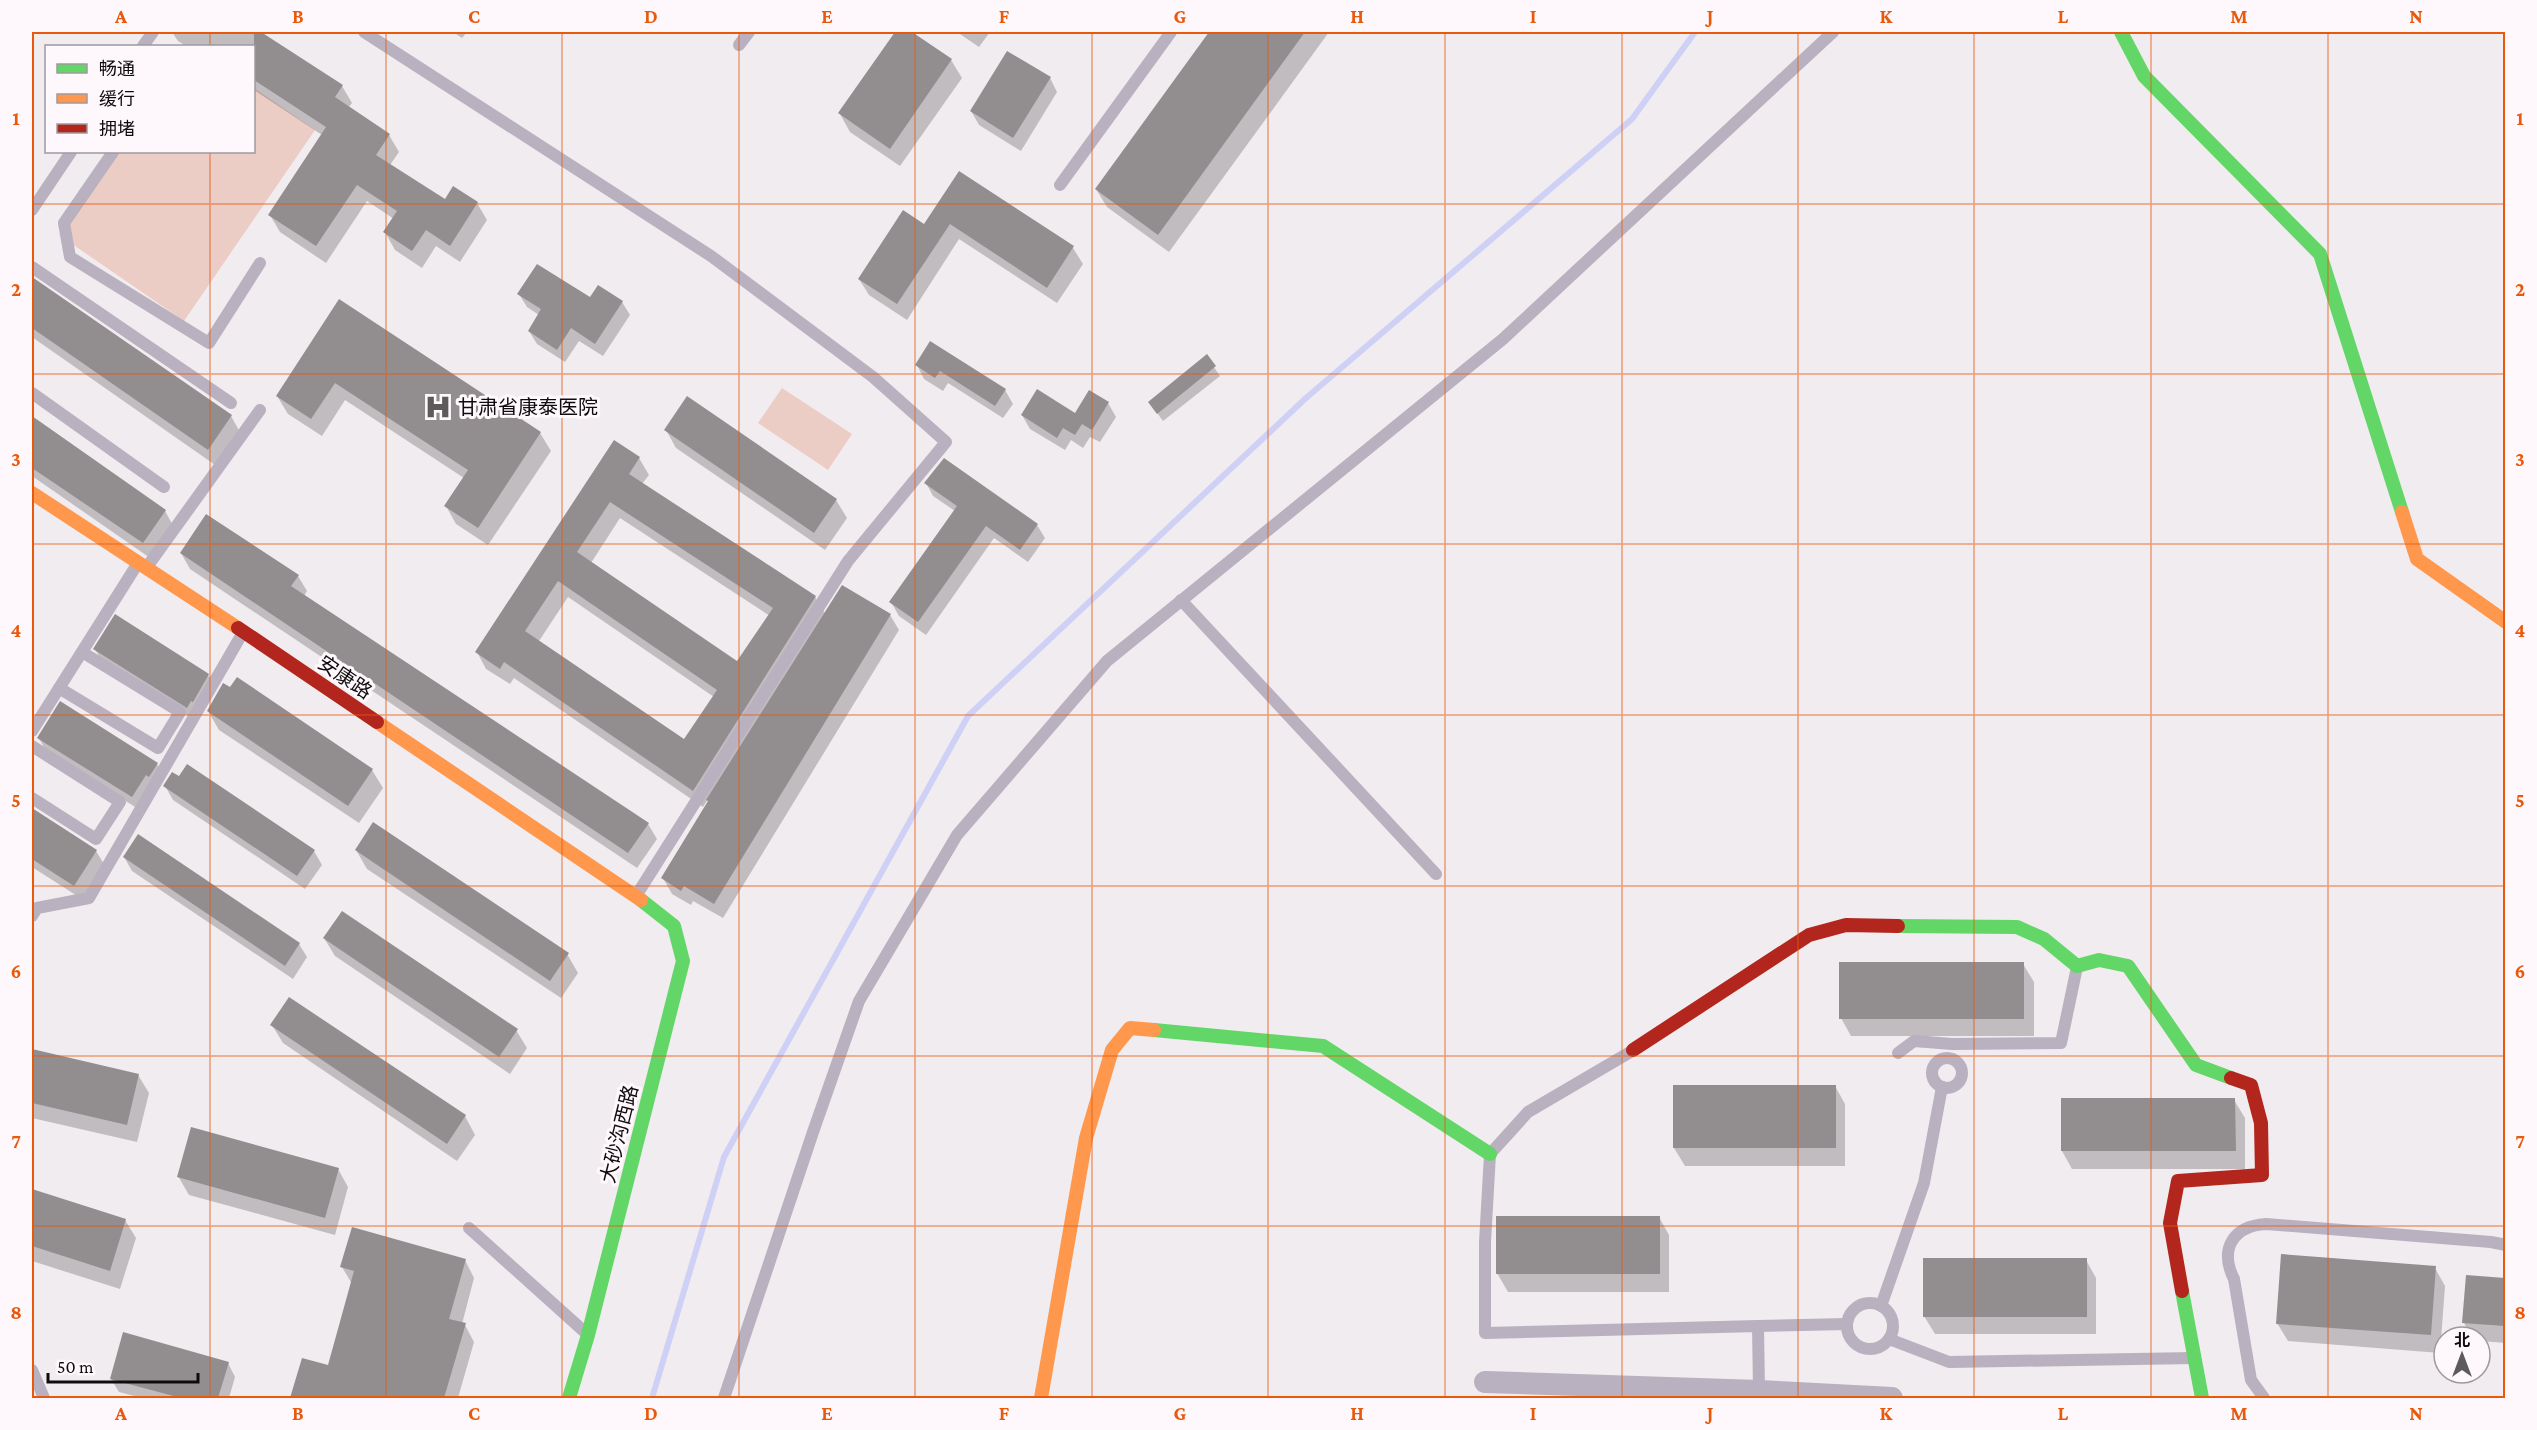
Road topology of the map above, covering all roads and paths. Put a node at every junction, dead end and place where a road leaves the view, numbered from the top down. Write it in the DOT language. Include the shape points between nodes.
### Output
graph roads {
  1 [pos="153,32"];
  2 [pos="364,32"];
  3 [pos="749,32"];
  4 [pos="1171,32"];
  5 [pos="1833,32"];
  6 [pos="2121,32"];
  7 [pos="144,45"];
  8 [pos="739,45"];
  9 [pos="70,153"];
  10 [pos="112,153"];
  11 [pos="1060,185"];
  12 [pos="32,210"];
  13 [pos="260,262"];
  14 [pos="32,267"];
  15 [pos="32,393"];
  16 [pos="231,403"];
  17 [pos="260,410"];
  18 [pos="164,487"];
  19 [pos="32,493"];
  20 [pos="143,565"];
  21 [pos="1181,600"];
  22 [pos="2505,622"];
  23 [pos="243,632"];
  24 [pos="82,652"];
  25 [pos="59,688"];
  26 [pos="32,731"];
  27 [pos="32,746"];
  28 [pos="32,798"];
  29 [pos="1436,874"];
  30 [pos="636,896"];
  31 [pos="32,916"];
  32 [pos="2077,966"];
  33 [pos="1952,1044"];
  34 [pos="1633,1050"];
  35 [pos="1898,1053"];
  36 [pos="1949,1059"];
  37 [pos="1942,1087"];
  38 [pos="1490,1154"];
  39 [pos="469,1228"];
  40 [pos="2505,1245"];
  41 [pos="1881,1306"];
  42 [pos="1847,1324"];
  43 [pos="1758,1326"];
  44 [pos="588,1335"];
  45 [pos="1889,1339"];
  46 [pos="2195,1358"];
  47 [pos="32,1370"];
  48 [pos="1485,1382"];
  49 [pos="1759,1391"];
  50 [pos="45,1398"];
  51 [pos="569,1398"];
  52 [pos="724,1398"];
  53 [pos="1041,1398"];
  54 [pos="1892,1398"];
  55 [pos="2202,1398"];
  56 [pos="2264,1398"];
  1 -- 7 [label="lane"];
  2 -- 30 [label="lane" via="711,256 873,377 946,442 848,561"];
  3 -- 8 [label="lane"];
  4 -- 11 [label="lane"];
  5 -- 21 [label="lane" via="1503,339"];
  6 -- 22 [label="street" via="2144,76 2320,255 2417,559"];
  9 -- 12 [label="lane"];
  10 -- 13 [label="lane" via="64,223 70,258 209,343"];
  14 -- 16 [label="lane"];
  15 -- 18 [label="lane"];
  17 -- 20 [label="lane"];
  19 -- 20 [label="street, 安康路"];
  20 -- 23 [label="street, 安康路"];
  20 -- 24 [label="lane"];
  21 -- 29 [label="lane"];
  21 -- 52 [label="lane" via="1107,661 957,835 860,1001"];
  23 -- 30 [label="street, 安康路"];
  23 -- 31 [label="lane" via="89,897 37,908"];
  24 -- 25 [label="lane"];
  24 -- 25 [label="lane" via="180,712 158,748"];
  25 -- 26 [label="lane"];
  27 -- 28 [label="lane" via="120,802 96,839"];
  30 -- 44 [label="street, 大砂沟西路" via="674,926 683,961"];
  32 -- 33 [label="lane" via="2061,1043"];
  32 -- 34 [label="street" via="2044,939 2017,927 1846,925 1809,935"];
  32 -- 46 [label="street" via="2099,960 2128,966 2196,1065 2251,1085 2261,1123 2262,1175 2178,1181 2170,1223"];
  33 -- 35 [label="lane" via="1914,1041"];
  33 -- 36 [label="lane"];
  34 -- 38 [label="lane" via="1528,1112"];
  36 -- 37 [label="lane" via="1940,1060 1932,1072 1934,1082"];
  36 -- 37 [label="lane" via="1958,1063 1961,1076 1952,1087"];
  37 -- 41 [label="lane" via="1924,1183"];
  38 -- 43 [label="lane" via="1485,1333"];
  38 -- 53 [label="street" via="1323,1046 1130,1028 1112,1050 1086,1138"];
  39 -- 44 [label="lane"];
  40 -- 56 [label="lane" via="2266,1224 2244,1229 2235,1236 2227,1257 2228,1269 2234,1279 2251,1380"];
  41 -- 42 [label="lane" via="1858,1306"];
  41 -- 45 [label="lane" via="1892,1317"];
  42 -- 43 [label="lane"];
  42 -- 45 [label="lane" via="1851,1339 1862,1348 1877,1348"];
  43 -- 49 [label="lane"];
  44 -- 51 [label="street, 大砂沟西路"];
  45 -- 46 [label="lane" via="1949,1362"];
  46 -- 55 [label="street"];
  47 -- 50 [label="lane"];
  48 -- 49 [label="street"];
  49 -- 54 [label="street"];
}
